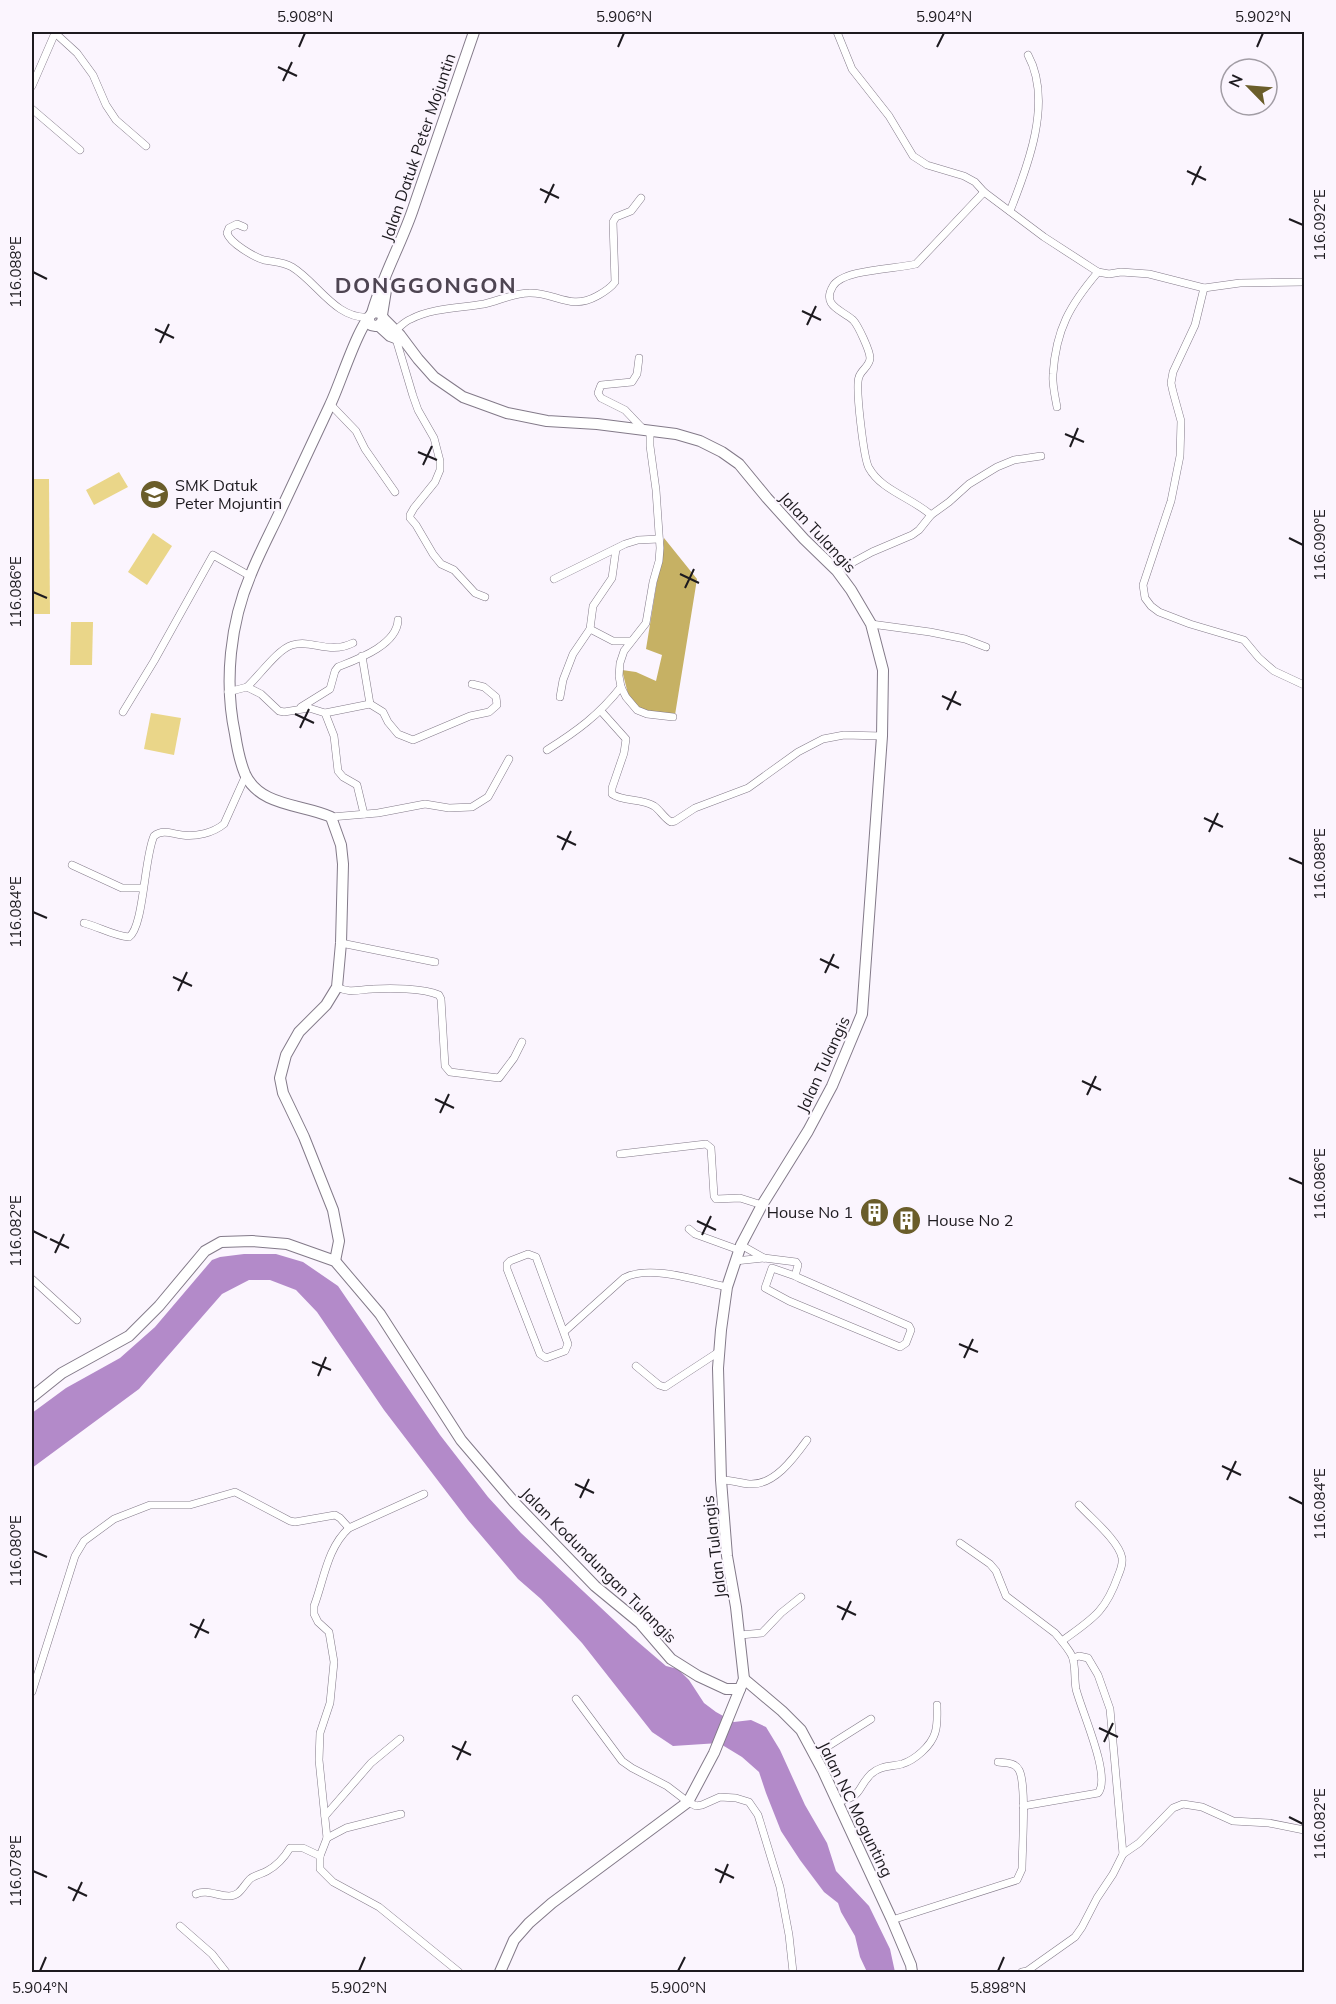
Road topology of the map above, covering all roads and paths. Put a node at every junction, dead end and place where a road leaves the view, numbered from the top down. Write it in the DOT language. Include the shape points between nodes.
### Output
graph roads {
  1 [pos="55,32"];
  2 [pos="474,32"];
  3 [pos="837,32"];
  4 [pos="1028,55"];
  5 [pos="32,86"];
  6 [pos="32,109"];
  7 [pos="147,146"];
  8 [pos="80,150"];
  9 [pos="984,192"];
  10 [pos="641,198"];
  11 [pos="1010,211"];
  12 [pos="244,227"];
  13 [pos="1098,272"];
  14 [pos="1305,282"];
  15 [pos="1204,288"];
  16 [pos="376,319"];
  17 [pos="399,337"];
  18 [pos="639,358"];
  19 [pos="331,405"];
  20 [pos="1057,407"];
  21 [pos="647,431"];
  22 [pos="1041,456"];
  23 [pos="395,492"];
  24 [pos="931,515"];
  25 [pos="659,539"];
  26 [pos="616,549"];
  27 [pos="837,571"];
  28 [pos="250,576"];
  29 [pos="554,579"];
  30 [pos="485,597"];
  31 [pos="398,620"];
  32 [pos="871,624"];
  33 [pos="590,629"];
  34 [pos="630,641"];
  35 [pos="353,643"];
  36 [pos="986,647"];
  37 [pos="362,656"];
  38 [pos="472,684"];
  39 [pos="1305,685"];
  40 [pos="247,687"];
  41 [pos="621,687"];
  42 [pos="228,692"];
  43 [pos="560,697"];
  44 [pos="370,704"];
  45 [pos="299,709"];
  46 [pos="123,711"];
  47 [pos="601,711"];
  48 [pos="325,713"];
  49 [pos="673,717"];
  50 [pos="882,736"];
  51 [pos="547,750"];
  52 [pos="508,759"];
  53 [pos="246,775"];
  54 [pos="364,814"];
  55 [pos="335,817"];
  56 [pos="72,865"];
  57 [pos="143,888"];
  58 [pos="84,923"];
  59 [pos="344,944"];
  60 [pos="435,962"];
  61 [pos="344,990"];
  62 [pos="522,1042"];
  63 [pos="620,1154"];
  64 [pos="762,1205"];
  65 [pos="689,1229"];
  66 [pos="740,1247"];
  67 [pos="764,1258"];
  68 [pos="335,1261"];
  69 [pos="735,1262"];
  70 [pos="795,1276"];
  71 [pos="32,1279"];
  72 [pos="727,1287"];
  73 [pos="76,1320"];
  74 [pos="565,1331"];
  75 [pos="720,1352"];
  76 [pos="636,1366"];
  77 [pos="32,1397"];
  78 [pos="807,1440"];
  79 [pos="721,1480"];
  80 [pos="424,1494"];
  81 [pos="1079,1504"];
  82 [pos="349,1528"];
  83 [pos="960,1543"];
  84 [pos="801,1597"];
  85 [pos="740,1635"];
  86 [pos="1062,1641"];
  87 [pos="1073,1658"];
  88 [pos="742,1684"];
  89 [pos="32,1692"];
  90 [pos="576,1699"];
  91 [pos="937,1705"];
  92 [pos="871,1719"];
  93 [pos="400,1739"];
  94 [pos="814,1755"];
  95 [pos="998,1762"];
  96 [pos="688,1802"];
  97 [pos="837,1802"];
  98 [pos="1023,1806"];
  99 [pos="401,1814"];
  100 [pos="325,1816"];
  101 [pos="1305,1830"];
  102 [pos="327,1838"];
  103 [pos="1123,1854"];
  104 [pos="320,1856"];
  105 [pos="196,1894"];
  106 [pos="892,1920"];
  107 [pos="180,1926"];
  108 [pos="226,1972"];
  109 [pos="459,1972"];
  110 [pos="500,1972"];
  111 [pos="794,1972"];
  112 [pos="912,1972"];
  113 [pos="1026,1972"];
  1 -- 5 [label="street"];
  1 -- 7 [label="street" via="93,75 116,120"];
  2 -- 16 [label="main road, Jalan Datuk Peter Mojuntin" via="412,212 377,296"];
  3 -- 9 [label="street" via="852,69 889,116 913,156 927,165 964,176"];
  4 -- 11 [label="street" via="1037,75 1039,101 1027,166"];
  6 -- 8 [label="street"];
  9 -- 11 [label="street"];
  9 -- 24 [label="street" via="916,264 842,278 835,283 830,298 833,307 854,321 870,357 858,379 867,464 887,487"];
  10 -- 17 [label="street" via="631,211 616,217 614,222 615,282 611,288 582,302 523,294 421,315 410,319"];
  11 -- 13 [label="street"];
  12 -- 16 [label="street" via="237,224 230,228 228,237 262,260 288,265 336,306 360,318"];
  13 -- 15 [label="street" via="1149,274"];
  13 -- 20 [label="street" via="1072,304 1062,326 1053,375"];
  14 -- 15 [label="street"];
  15 -- 39 [label="street" via="1198,316 1171,383 1181,420 1180,456 1171,501 1143,585 1145,598 1150,606 1173,618 1244,640 1274,671"];
  16 -- 17 [label="main road, Jalan Tulangis"];
  16 -- 19 [label="main road, Jalan Datuk Peter Mojuntin" via="363,327"];
  17 -- 21 [label="main road, Jalan Tulangis" via="434,377 463,398 547,421"];
  17 -- 30 [label="street" via="413,396 434,438 440,461 435,482 410,518 441,564"];
  18 -- 21 [label="street" via="632,382 601,385 598,393 626,410"];
  19 -- 23 [label="street" via="356,431"];
  19 -- 28 [label="main road, Jalan Datuk Peter Mojuntin"];
  21 -- 25 [label="street"];
  21 -- 27 [label="main road, Jalan Tulangis" via="700,441 739,464"];
  22 -- 24 [label="street" via="997,467"];
  24 -- 27 [label="street" via="912,535"];
  25 -- 26 [label="street" via="638,540"];
  25 -- 34 [label="street" via="659,561 646,623"];
  26 -- 29 [label="street"];
  26 -- 33 [label="street" via="612,578 592,610"];
  27 -- 32 [label="main road, Jalan Tulangis"];
  28 -- 42 [label="main road, Jalan Datuk Peter Mojuntin" via="232,645"];
  28 -- 46 [label="street" via="213,555"];
  31 -- 37 [label="street" via="396,632"];
  32 -- 36 [label="street" via="930,632"];
  32 -- 50 [label="main road, Jalan Tulangis" via="883,670"];
  33 -- 34 [label="street" via="613,641"];
  33 -- 43 [label="street" via="573,654"];
  34 -- 41 [label="street" via="620,663"];
  35 -- 40 [label="street" via="333,648 293,644 281,651"];
  37 -- 44 [label="street"];
  37 -- 45 [label="street" via="338,667 328,691"];
  38 -- 44 [label="street" via="484,687 496,697 494,709 413,740 398,734 383,712"];
  40 -- 42 [label="street"];
  40 -- 45 [label="street" via="279,711"];
  41 -- 47 [label="street"];
  41 -- 49 [label="street" via="637,710"];
  42 -- 53 [label="main road, Jalan Datuk Peter Mojuntin"];
  44 -- 48 [label="street"];
  45 -- 48 [label="street"];
  47 -- 50 [label="street" via="626,739 612,794 655,806 671,822 695,808 748,788 798,752 824,740 851,734"];
  47 -- 51 [label="street"];
  48 -- 54 [label="street" via="334,736 338,771 357,785"];
  50 -- 64 [label="main road, Jalan Tulangis" via="862,1014 832,1086"];
  52 -- 54 [label="street" via="488,796 472,807 425,804"];
  53 -- 55 [label="main road" via="272,799"];
  53 -- 57 [label="street" via="219,828 191,836 161,832 154,836"];
  54 -- 55 [label="street"];
  55 -- 59 [label="main road" via="343,864"];
  56 -- 57 [label="street" via="122,888"];
  57 -- 58 [label="street" via="136,929 129,938"];
  59 -- 60 [label="street"];
  59 -- 61 [label="main road"];
  61 -- 62 [label="street" via="405,990 439,995 445,1066 450,1072 499,1078"];
  61 -- 68 [label="main road" via="299,1032 286,1055 280,1078 333,1210 339,1241"];
  63 -- 64 [label="street" via="706,1144 711,1148 716,1199 740,1198"];
  64 -- 66 [label="main road, Jalan Tulangis"];
  65 -- 66 [label="street"];
  66 -- 67 [label="street"];
  66 -- 69 [label="main road, Jalan Tulangis"];
  67 -- 69 [label="street"];
  67 -- 70 [label="street" via="796,1262"];
  68 -- 77 [label="main road" via="287,1244 221,1242 206,1251 129,1336 62,1372"];
  68 -- 88 [label="main road, Jalan Kodundungan Tulangis" via="380,1314 461,1440 514,1502 595,1586 640,1623 671,1659 726,1689"];
  69 -- 72 [label="main road, Jalan Tulangis"];
  70 -- 70 [label="street" via="909,1326 906,1343 900,1347 765,1288 772,1268"];
  71 -- 73 [label="street"];
  72 -- 74 [label="street" via="654,1272 632,1273"];
  72 -- 75 [label="main road, Jalan Tulangis"];
  74 -- 74 [label="street" via="536,1257 528,1254 510,1261 507,1269 542,1357 565,1351"];
  75 -- 76 [label="street" via="665,1387"];
  75 -- 79 [label="main road, Jalan Tulangis"];
  78 -- 79 [label="street" via="780,1471 758,1483"];
  79 -- 85 [label="main road, Jalan Tulangis" via="727,1556"];
  80 -- 82 [label="street"];
  81 -- 86 [label="street" via="1111,1539 1122,1563 1104,1606"];
  82 -- 89 [label="street" via="335,1515 290,1521 235,1492 190,1505 150,1505 114,1519 84,1541 75,1557"];
  82 -- 100 [label="street" via="336,1542 314,1606 318,1622 329,1632 334,1653 330,1703 320,1733"];
  83 -- 86 [label="street" via="990,1564 1006,1596"];
  84 -- 85 [label="street" via="762,1633"];
  85 -- 88 [label="main road, Jalan Tulangis"];
  86 -- 87 [label="street"];
  87 -- 98 [label="street" via="1076,1689 1096,1747 1101,1789 1096,1794"];
  87 -- 103 [label="street" via="1088,1658 1110,1709"];
  88 -- 94 [label="main road, Jalan NC Mogunting" via="782,1711 801,1730"];
  88 -- 96 [label="main road, Jalan Tulangis" via="714,1753"];
  90 -- 96 [label="street" via="622,1761"];
  91 -- 97 [label="street" via="935,1734 914,1759 882,1767 871,1774 857,1795"];
  92 -- 94 [label="street"];
  93 -- 100 [label="street" via="371,1763"];
  94 -- 97 [label="main road, Jalan NC Mogunting"];
  95 -- 98 [label="street" via="1019,1770"];
  96 -- 110 [label="main road, Jalan Tulangis" via="529,1923 514,1940"];
  96 -- 111 [label="street" via="696,1806 720,1797 736,1798 749,1802 758,1815 780,1887"];
  97 -- 106 [label="main road, Jalan NC Mogunting"];
  98 -- 106 [label="street" via="1022,1869 1017,1880"];
  99 -- 102 [label="street" via="346,1828"];
  100 -- 102 [label="street"];
  101 -- 103 [label="street" via="1233,1821 1183,1803"];
  102 -- 104 [label="street"];
  103 -- 113 [label="street" via="1075,1937"];
  104 -- 105 [label="street" via="303,1848 290,1848 275,1866 251,1878 235,1895"];
  104 -- 109 [label="street" via="320,1869 333,1882 379,1907"];
  106 -- 112 [label="main road, Jalan NC Mogunting"];
  107 -- 108 [label="street"];
}
